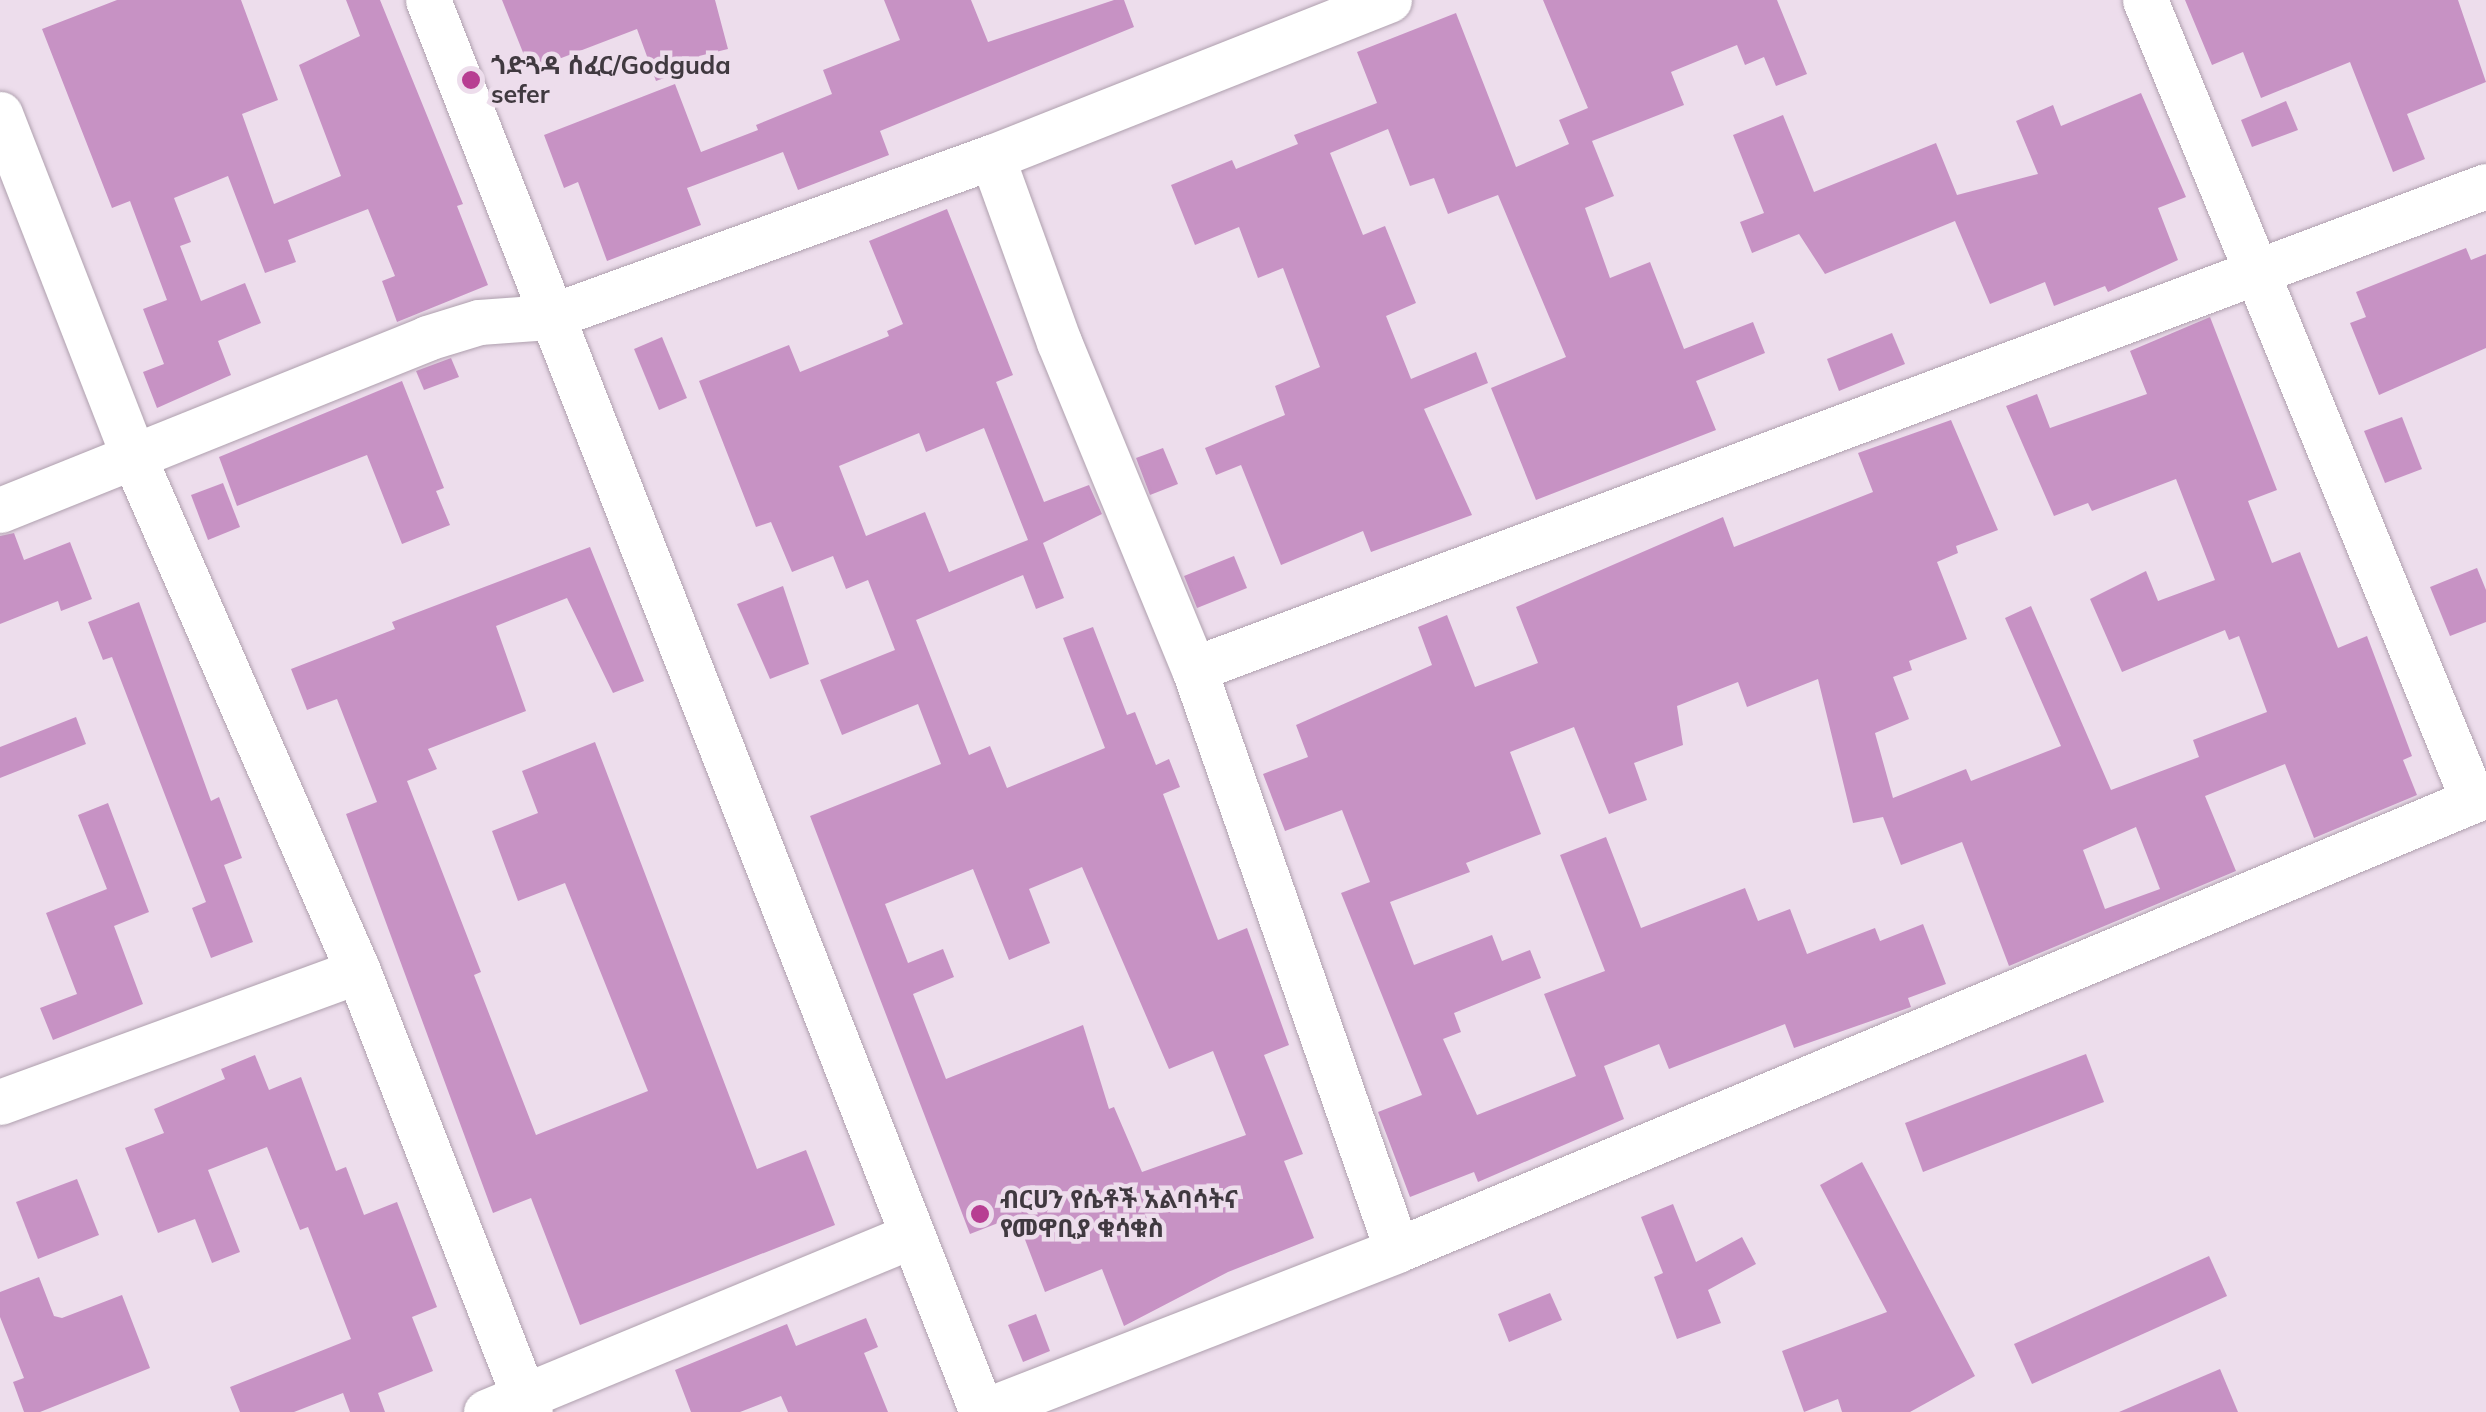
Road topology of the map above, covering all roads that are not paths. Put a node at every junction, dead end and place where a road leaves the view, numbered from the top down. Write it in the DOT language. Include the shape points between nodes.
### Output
graph roads {
  1 [pos="428,0"];
  2 [pos="1389,0"];
  3 [pos="2145,0"];
  4 [pos="0,114"];
  5 [pos="992,157"];
  6 [pos="2486,186"];
  7 [pos="2256,271"];
  8 [pos="549,317"];
  9 [pos="134,458"];
  10 [pos="0,510"];
  11 [pos="1194,669"];
  12 [pos="2480,798"];
  13 [pos="358,971"];
  14 [pos="0,1102"];
  15 [pos="909,1237"];
  16 [pos="1397,1250"];
  17 [pos="513,1407"];
  18 [pos="982,1412"];
  1 -- 8 [label="street"];
  2 -- 5 [label="street"];
  3 -- 7 [label="street"];
  4 -- 9 [label="street"];
  5 -- 8 [label="street"];
  5 -- 11 [label="street" via="1059,342"];
  6 -- 7 [label="street"];
  7 -- 11 [label="street"];
  7 -- 12 [label="street"];
  8 -- 9 [label="street" via="479,322 426,338"];
  8 -- 15 [label="street"];
  9 -- 10 [label="street"];
  9 -- 13 [label="street"];
  11 -- 16 [label="street"];
  12 -- 16 [label="street"];
  13 -- 14 [label="street"];
  13 -- 17 [label="street"];
  15 -- 17 [label="street"];
  15 -- 18 [label="street"];
  16 -- 18 [label="street"];
}
